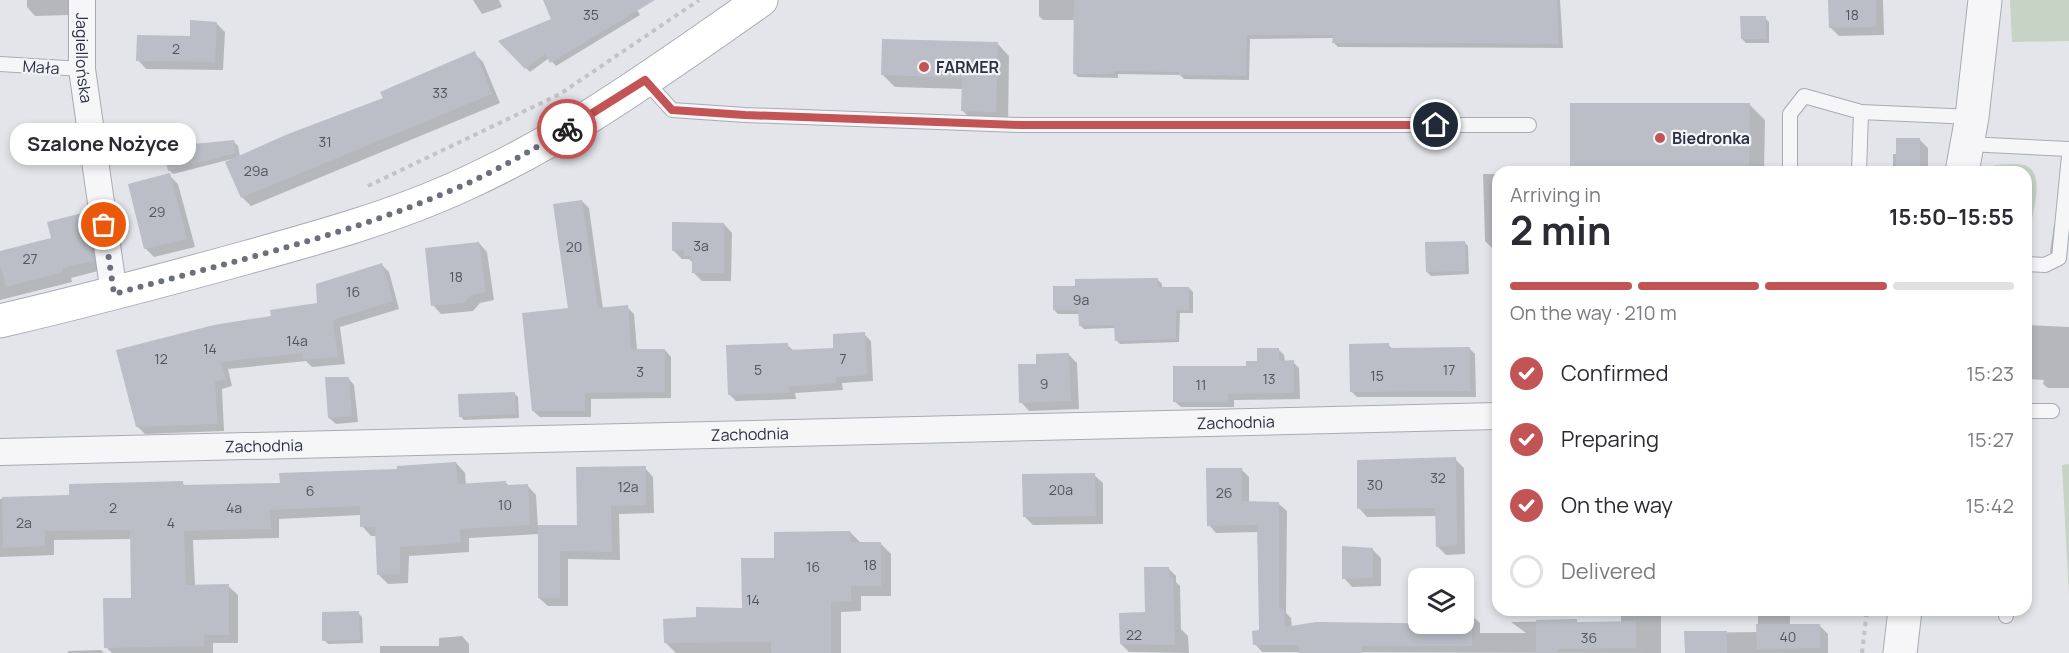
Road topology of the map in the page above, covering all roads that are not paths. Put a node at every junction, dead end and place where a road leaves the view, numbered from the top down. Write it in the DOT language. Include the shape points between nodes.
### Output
graph roads {
  1 [pos="81,0"];
  2 [pos="761,0"];
  3 [pos="1985,0"];
  4 [pos="0,64"];
  5 [pos="81,69"];
  6 [pos="645,80"];
  7 [pos="1861,112"];
  8 [pos="1529,124"];
  9 [pos="1967,144"];
  10 [pos="2069,149"];
  11 [pos="2069,156"];
  12 [pos="1790,166"];
  13 [pos="1859,166"];
  14 [pos="2032,264"];
  15 [pos="114,294"];
  16 [pos="0,321"];
  17 [pos="2032,411"];
  18 [pos="2052,411"];
  19 [pos="1492,416"];
  20 [pos="0,452"];
  21 [pos="1904,616"];
  22 [pos="1900,653"];
  1 -- 5 [label="street, Jagiellońska"];
  2 -- 6 [label="main road"];
  3 -- 9 [label="street"];
  4 -- 5 [label="lane, Mała"];
  5 -- 15 [label="street, Jagiellońska"];
  6 -- 8 [label="lane" via="672,110 745,115 1020,125"];
  6 -- 15 [label="main road" via="527,153 451,191 327,235"];
  7 -- 9 [label="lane"];
  7 -- 12 [label="lane" via="1804,96 1790,114"];
  7 -- 13 [label="lane"];
  9 -- 10 [label="lane"];
  11 -- 14 [label="lane" via="2059,258 2045,265"];
  15 -- 16 [label="main road"];
  17 -- 18 [label="lane"];
  19 -- 20 [label="street, Zachodnia"];
  21 -- 22 [label="street"];
}
